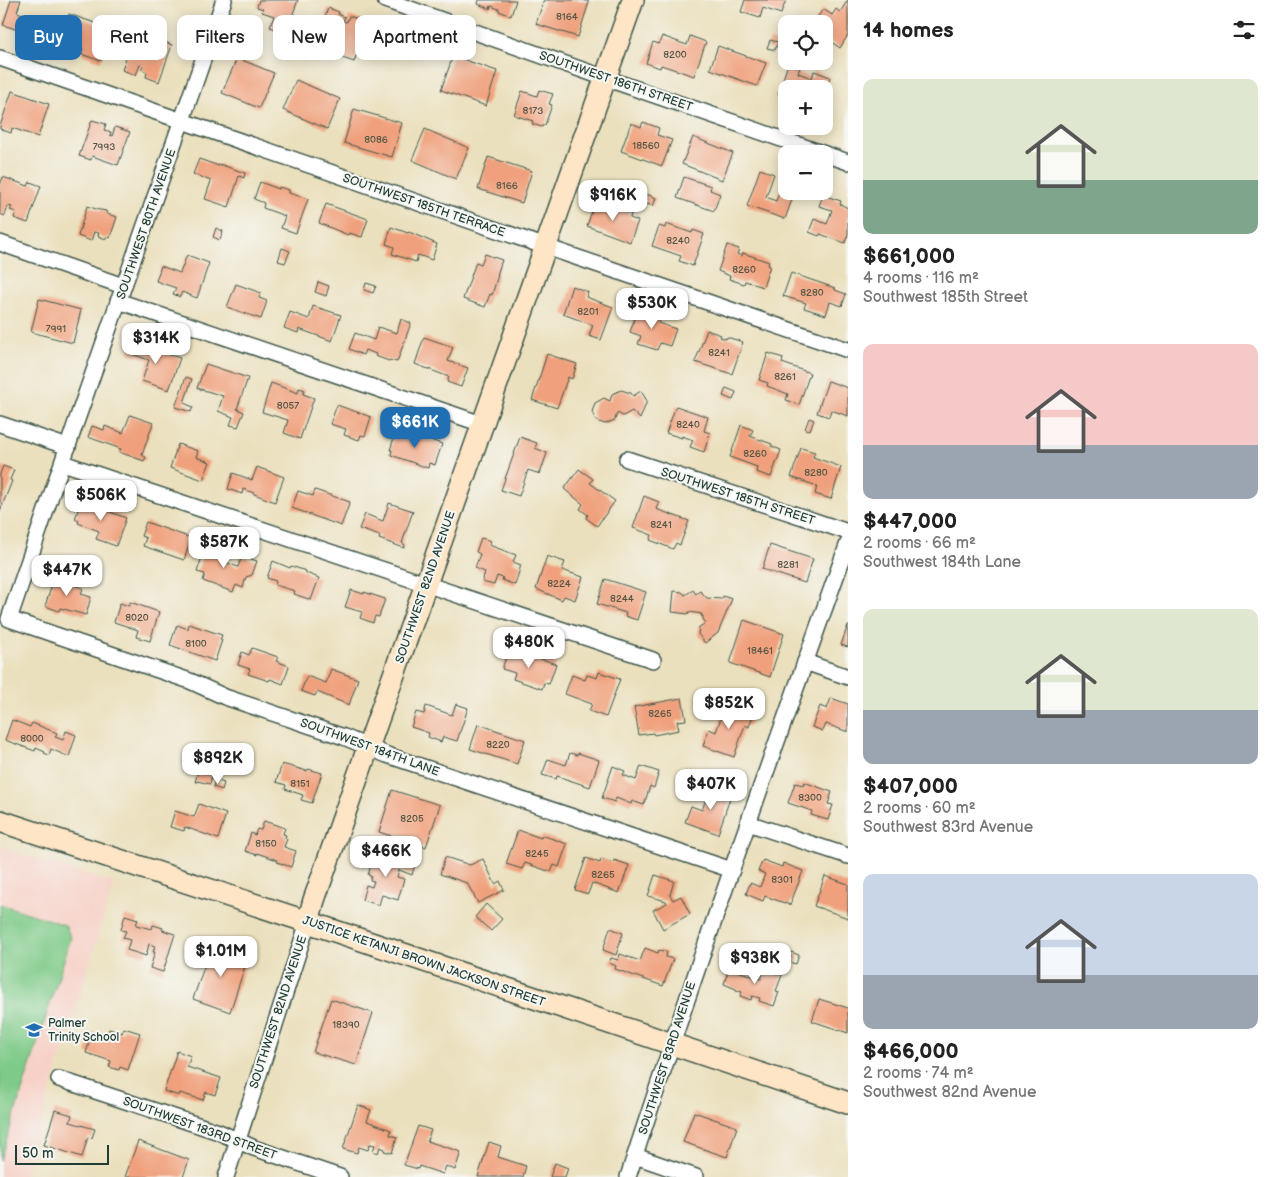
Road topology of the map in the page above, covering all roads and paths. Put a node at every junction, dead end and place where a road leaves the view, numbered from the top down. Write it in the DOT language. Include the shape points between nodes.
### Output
graph roads {
  1 [pos="224,0"];
  2 [pos="385,0"];
  3 [pos="633,0"];
  4 [pos="0,58"];
  5 [pos="605,78"];
  6 [pos="182,121"];
  7 [pos="848,162"];
  8 [pos="0,244"];
  9 [pos="545,247"];
  10 [pos="124,286"];
  11 [pos="118,301"];
  12 [pos="848,350"];
  13 [pos="0,424"];
  14 [pos="482,424"];
  15 [pos="68,447"];
  16 [pos="627,460"];
  17 [pos="63,462"];
  18 [pos="848,532"];
  19 [pos="848,543"];
  20 [pos="426,584"];
  21 [pos="9,619"];
  22 [pos="653,660"];
  23 [pos="805,662"];
  24 [pos="848,677"];
  25 [pos="368,748"];
  26 [pos="0,821"];
  27 [pos="748,823"];
  28 [pos="848,856"];
  29 [pos="732,870"];
  30 [pos="308,922"];
  31 [pos="671,1044"];
  32 [pos="59,1079"];
  33 [pos="848,1103"];
  34 [pos="237,1141"];
  35 [pos="635,1156"];
  36 [pos="226,1177"];
  37 [pos="340,1177"];
  38 [pos="628,1177"];
  39 [pos="696,1177"];
  1 -- 6 [label="street, SOUTHWEST 80TH AVENUE"];
  2 -- 5 [label="street, SOUTHWEST 186TH STREET"];
  3 -- 5 [label="street, SOUTHWEST 82ND AVENUE"];
  4 -- 6 [label="street, SOUTHWEST 185TH TERRACE"];
  5 -- 7 [label="street, SOUTHWEST 186TH STREET"];
  5 -- 9 [label="street, SOUTHWEST 82ND AVENUE"];
  6 -- 9 [label="street, SOUTHWEST 185TH TERRACE"];
  6 -- 10 [label="street, SOUTHWEST 80TH AVENUE"];
  8 -- 10 [label="street"];
  9 -- 12 [label="street, SOUTHWEST 185TH TERRACE"];
  9 -- 14 [label="street, SOUTHWEST 82ND AVENUE"];
  10 -- 11 [label="street, SOUTHWEST 80TH AVENUE"];
  11 -- 14 [label="street"];
  11 -- 15 [label="street, SOUTHWEST 80TH AVENUE"];
  13 -- 15 [label="street"];
  14 -- 20 [label="street, SOUTHWEST 82ND AVENUE"];
  15 -- 17 [label="street, SOUTHWEST 80TH AVENUE"];
  16 -- 18 [label="street, SOUTHWEST 185TH STREET"];
  17 -- 20 [label="street"];
  17 -- 21 [label="street, SOUTHWEST 80TH AVENUE"];
  19 -- 23 [label="street, SOUTHWEST 83RD AVENUE"];
  20 -- 22 [label="street"];
  20 -- 25 [label="street, SOUTHWEST 82ND AVENUE"];
  21 -- 25 [label="street, SOUTHWEST 184TH LANE" via="190,681 225,698"];
  23 -- 24 [label="street"];
  23 -- 27 [label="street, SOUTHWEST 83RD AVENUE"];
  25 -- 29 [label="street, SOUTHWEST 184TH LANE"];
  25 -- 30 [label="street, SOUTHWEST 82ND AVENUE"];
  26 -- 30 [label="street, JUSTICE KETANJI BROWN JACKSON STREET"];
  27 -- 28 [label="street"];
  27 -- 29 [label="street, SOUTHWEST 83RD AVENUE"];
  29 -- 31 [label="street, SOUTHWEST 83RD AVENUE"];
  30 -- 31 [label="street, JUSTICE KETANJI BROWN JACKSON STREET"];
  30 -- 34 [label="street, SOUTHWEST 82ND AVENUE"];
  31 -- 33 [label="street, JUSTICE KETANJI BROWN JACKSON STREET"];
  31 -- 35 [label="street, SOUTHWEST 83RD AVENUE"];
  32 -- 34 [label="street, SOUTHWEST 183RD STREET" via="219,1132"];
  34 -- 36 [label="street, SOUTHWEST 82ND AVENUE"];
  34 -- 37 [label="street, SOUTHWEST 183RD STREET"];
  35 -- 38 [label="street, SOUTHWEST 83RD AVENUE"];
  35 -- 39 [label="street"];
}
